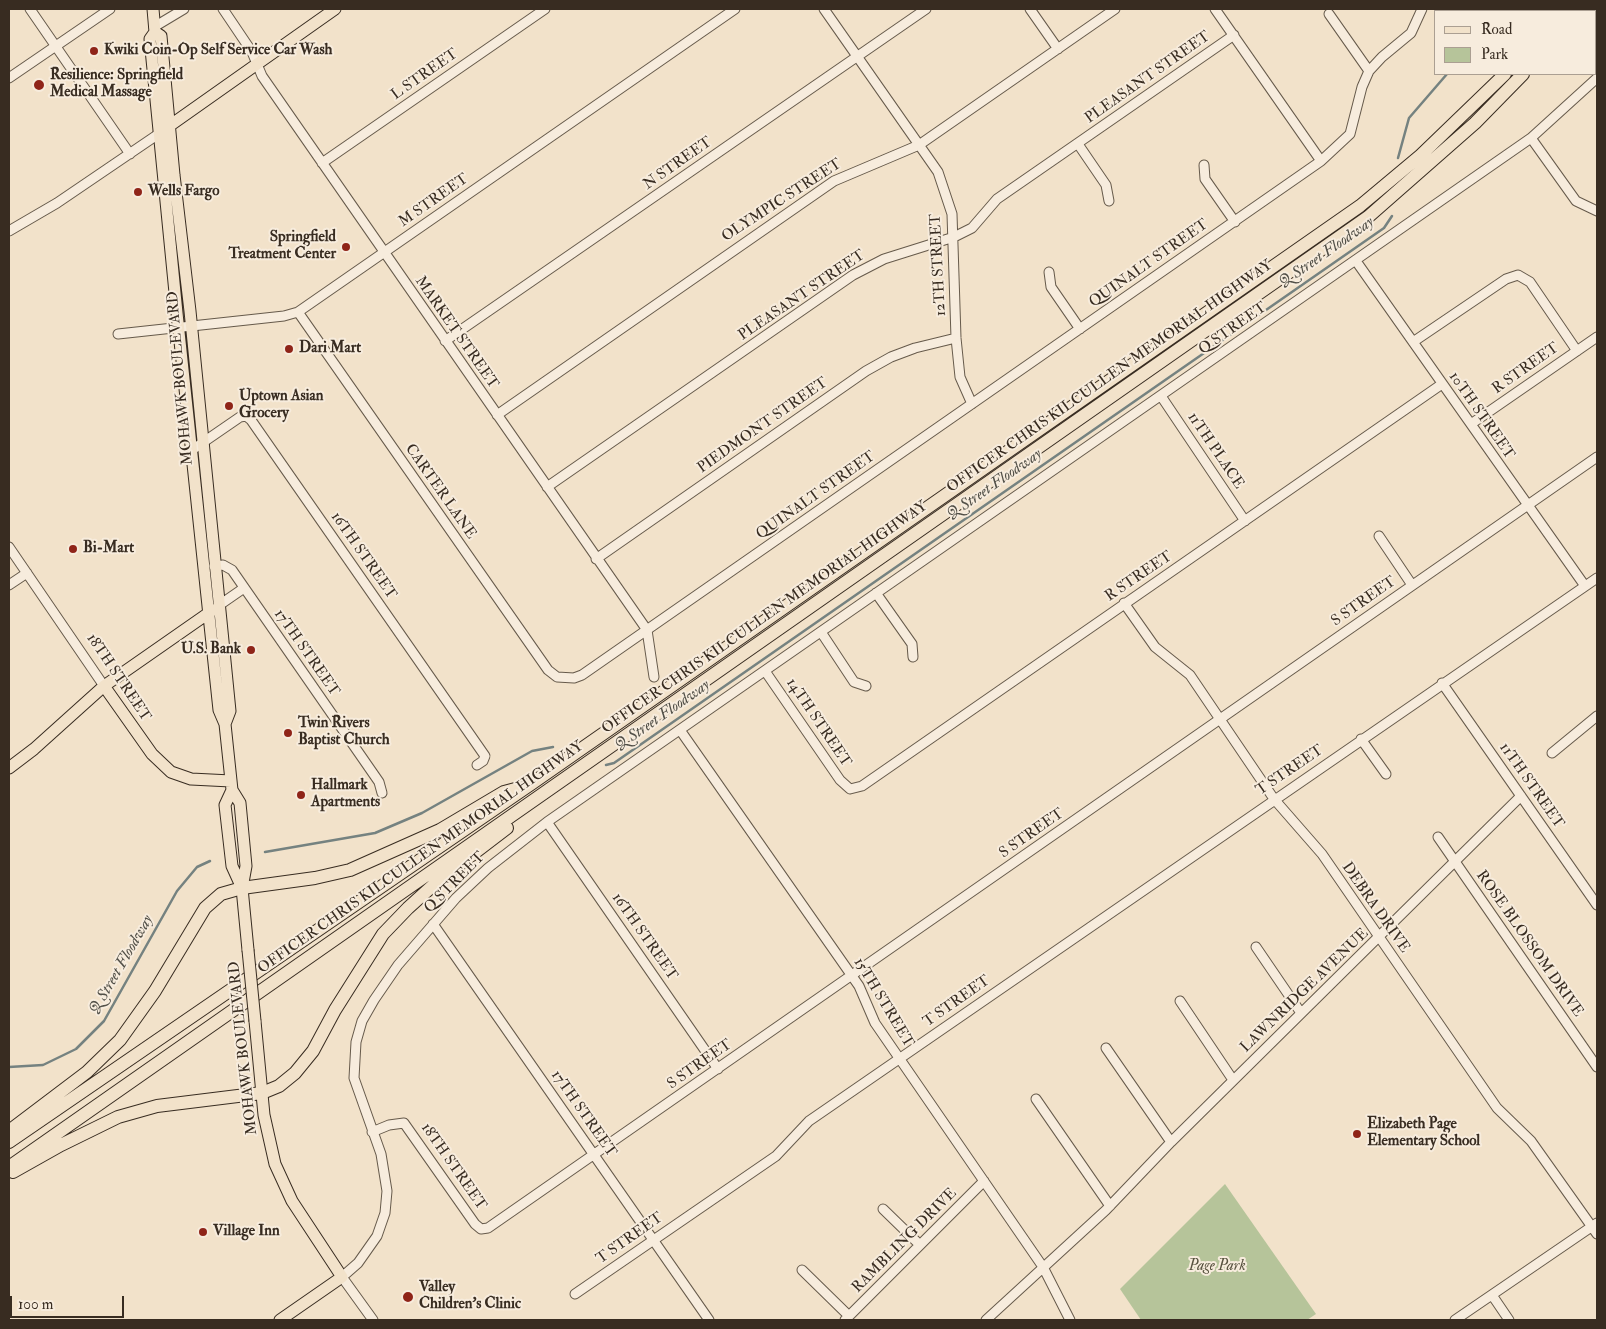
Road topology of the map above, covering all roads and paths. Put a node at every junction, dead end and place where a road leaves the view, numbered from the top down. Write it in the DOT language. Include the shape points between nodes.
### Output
graph roads {
  1 [pos="30,9"];
  2 [pos="110,9"];
  3 [pos="153,9"];
  4 [pos="184,9"];
  5 [pos="223,9"];
  6 [pos="335,9"];
  7 [pos="544,9"];
  8 [pos="735,9"];
  9 [pos="824,9"];
  10 [pos="926,9"];
  11 [pos="1030,9"];
  12 [pos="1116,9"];
  13 [pos="1215,9"];
  14 [pos="1422,9"];
  15 [pos="1329,14"];
  16 [pos="155,29"];
  17 [pos="1234,35"];
  18 [pos="56,46"];
  19 [pos="1058,49"];
  20 [pos="857,56"];
  21 [pos="256,65"];
  22 [pos="1369,71"];
  23 [pos="1504,75"];
  24 [pos="1522,75"];
  25 [pos="9,78"];
  26 [pos="1597,78"];
  27 [pos="164,130"];
  28 [pos="1531,138"];
  29 [pos="1078,144"];
  30 [pos="919,145"];
  31 [pos="130,154"];
  32 [pos="1320,161"];
  33 [pos="322,163"];
  34 [pos="1204,165"];
  35 [pos="1109,201"];
  36 [pos="1597,211"];
  37 [pos="1235,222"];
  38 [pos="9,231"];
  39 [pos="954,238"];
  40 [pos="384,252"];
  41 [pos="1356,261"];
  42 [pos="1049,272"];
  43 [pos="298,312"];
  44 [pos="185,325"];
  45 [pos="1080,329"];
  46 [pos="118,334"];
  47 [pos="1597,337"];
  48 [pos="956,338"];
  49 [pos="445,341"];
  50 [pos="1413,342"];
  51 [pos="1577,350"];
  52 [pos="1442,384"];
  53 [pos="1161,396"];
  54 [pos="972,404"];
  55 [pos="496,415"];
  56 [pos="1471,424"];
  57 [pos="197,447"];
  58 [pos="1597,457"];
  59 [pos="547,487"];
  60 [pos="1528,506"];
  61 [pos="1245,521"];
  62 [pos="1379,536"];
  63 [pos="9,547"];
  64 [pos="596,559"];
  65 [pos="214,566"];
  66 [pos="26,572"];
  67 [pos="1597,578"];
  68 [pos="9,585"];
  69 [pos="1412,585"];
  70 [pos="1585,586"];
  71 [pos="244,588"];
  72 [pos="876,593"];
  73 [pos="1124,603"];
  74 [pos="213,609"];
  75 [pos="647,630"];
  76 [pos="821,632"];
  77 [pos="913,657"];
  78 [pos="765,670"];
  79 [pos="654,677"];
  80 [pos="566,678"];
  81 [pos="1442,683"];
  82 [pos="104,686"];
  83 [pos="866,686"];
  84 [pos="1597,716"];
  85 [pos="1220,720"];
  86 [pos="680,730"];
  87 [pos="1361,739"];
  88 [pos="1552,753"];
  89 [pos="477,765"];
  90 [pos="9,768"];
  91 [pos="1386,774"];
  92 [pos="531,784"];
  93 [pos="232,786"];
  94 [pos="850,789"];
  95 [pos="382,793"];
  96 [pos="1521,796"];
  97 [pos="1274,799"];
  98 [pos="529,803"];
  99 [pos="547,822"];
  100 [pos="1438,837"];
  101 [pos="1455,861"];
  102 [pos="242,888"];
  103 [pos="1597,905"];
  104 [pos="433,924"];
  105 [pos="1379,938"];
  106 [pos="1256,947"];
  107 [pos="852,976"];
  108 [pos="1180,1001"];
  109 [pos="1302,1013"];
  110 [pos="1106,1048"];
  111 [pos="900,1058"];
  112 [pos="1597,1067"];
  113 [pos="718,1069"];
  114 [pos="1233,1080"];
  115 [pos="262,1093"];
  116 [pos="1036,1099"];
  117 [pos="9,1131"];
  118 [pos="372,1132"];
  119 [pos="9,1142"];
  120 [pos="1171,1142"];
  121 [pos="595,1155"];
  122 [pos="9,1166"];
  123 [pos="9,1175"];
  124 [pos="984,1181"];
  125 [pos="1110,1206"];
  126 [pos="883,1209"];
  127 [pos="1595,1228"];
  128 [pos="480,1229"];
  129 [pos="653,1240"];
  130 [pos="920,1245"];
  131 [pos="1043,1268"];
  132 [pos="802,1270"];
  133 [pos="342,1277"];
  134 [pos="575,1294"];
  135 [pos="1492,1295"];
  136 [pos="847,1318"];
  137 [pos="280,1320"];
  138 [pos="373,1320"];
  139 [pos="707,1320"];
  140 [pos="986,1320"];
  141 [pos="1070,1320"];
  142 [pos="1455,1320"];
  143 [pos="1509,1320"];
  1 -- 18 [label="street"];
  2 -- 18 [label="street"];
  3 -- 16 [label="main road, MOHAWK BOULEVARD"];
  4 -- 16 [label="street"];
  5 -- 21 [label="street, MARKET STREET" via="252,52"];
  6 -- 21 [label="main road"];
  7 -- 33 [label="street, L STREET"];
  8 -- 40 [label="street, M STREET"];
  9 -- 20 [label="street, 12TH STREET"];
  10 -- 20 [label="street, N STREET"];
  11 -- 19 [label="street"];
  12 -- 19 [label="street, OLYMPIC STREET"];
  13 -- 17 [label="street"];
  14 -- 22 [label="street, QUINALT STREET" via="1411,33"];
  15 -- 22 [label="street"];
  16 -- 27 [label="main road, MOHAWK BOULEVARD" via="150,38"];
  17 -- 29 [label="street, PLEASANT STREET"];
  17 -- 32 [label="street"];
  18 -- 25 [label="street"];
  18 -- 31 [label="street"];
  19 -- 30 [label="street, OLYMPIC STREET"];
  20 -- 30 [label="street, 12TH STREET"];
  20 -- 49 [label="street, N STREET"];
  21 -- 27 [label="main road"];
  21 -- 33 [label="street, MARKET STREET"];
  22 -- 32 [label="street, QUINALT STREET" via="1350,134"];
  23 -- 92 [label="highway, OFFICER CHRIS KILCULLEN MEMORIAL HIGHWAY" via="1421,155 1360,206"];
  24 -- 98 [label="highway, OFFICER CHRIS KILCULLEN MEMORIAL HIGHWAY" via="1475,123 1368,217"];
  26 -- 28 [label="street, Q STREET"];
  27 -- 31 [label="street"];
  27 -- 44 [label="main road, MOHAWK BOULEVARD"];
  28 -- 36 [label="street" via="1576,200"];
  28 -- 41 [label="street, Q STREET"];
  29 -- 35 [label="street, PLEASANT STREET" via="1106,185"];
  29 -- 39 [label="street, PLEASANT STREET" via="997,199 972,228"];
  30 -- 39 [label="street, 12TH STREET" via="938,172 952,214"];
  30 -- 55 [label="street, OLYMPIC STREET" via="834,181"];
  31 -- 38 [label="street"];
  32 -- 37 [label="street, QUINALT STREET"];
  33 -- 40 [label="street, MARKET STREET"];
  34 -- 37 [label="street" via="1205,179"];
  37 -- 45 [label="street, QUINALT STREET"];
  39 -- 48 [label="street, 12TH STREET"];
  39 -- 59 [label="street, PLEASANT STREET" via="884,259 853,275"];
  40 -- 43 [label="street, M STREET"];
  40 -- 49 [label="street, MARKET STREET"];
  41 -- 50 [label="street, 10TH STREET"];
  41 -- 53 [label="street, Q STREET"];
  42 -- 45 [label="street" via="1051,287"];
  43 -- 44 [label="street, M STREET"];
  43 -- 80 [label="street, CARTER LANE" via="548,670"];
  44 -- 46 [label="street, M STREET"];
  44 -- 57 [label="main road, MOHAWK BOULEVARD"];
  45 -- 54 [label="street, QUINALT STREET"];
  47 -- 51 [label="street, R STREET"];
  48 -- 54 [label="street, 12TH STREET" via="960,377"];
  48 -- 64 [label="street, PIEDMONT STREET" via="915,348 866,371"];
  49 -- 55 [label="street, MARKET STREET"];
  50 -- 51 [label="street" via="1506,279 1518,275 1530,282"];
  50 -- 52 [label="street, 10TH STREET"];
  51 -- 56 [label="street, R STREET"];
  52 -- 56 [label="street, 10TH STREET"];
  52 -- 61 [label="street, R STREET"];
  53 -- 61 [label="street, 11TH PLACE"];
  53 -- 72 [label="street, Q STREET"];
  54 -- 75 [label="street, QUINALT STREET"];
  55 -- 59 [label="street, MARKET STREET"];
  56 -- 60 [label="street, 10TH STREET"];
  57 -- 65 [label="main road, MOHAWK BOULEVARD"];
  57 -- 74 [label="main road, MOHAWK BOULEVARD"];
  57 -- 89 [label="street, 16TH STREET" via="240,417 252,420 485,756"];
  58 -- 60 [label="street, S STREET"];
  59 -- 64 [label="street, MARKET STREET"];
  60 -- 69 [label="street, S STREET"];
  60 -- 70 [label="street, 10TH STREET"];
  61 -- 73 [label="street, R STREET"];
  62 -- 69 [label="street"];
  63 -- 66 [label="street, 18TH STREET"];
  64 -- 75 [label="street, MARKET STREET"];
  65 -- 71 [label="street, 17TH STREET" via="229,568"];
  65 -- 74 [label="main road, MOHAWK BOULEVARD"];
  66 -- 68 [label="street"];
  66 -- 82 [label="street, 18TH STREET"];
  67 -- 70 [label="street, T STREET"];
  69 -- 85 [label="street, S STREET"];
  70 -- 81 [label="street, T STREET"];
  71 -- 74 [label="street"];
  71 -- 95 [label="street, 17TH STREET" via="379,782"];
  72 -- 76 [label="street, Q STREET"];
  72 -- 77 [label="street" via="912,644"];
  73 -- 85 [label="street, DEBRA DRIVE" via="1156,647 1190,675"];
  73 -- 94 [label="street, R STREET" via="862,786"];
  74 -- 82 [label="main road"];
  74 -- 93 [label="main road, MOHAWK BOULEVARD" via="219,710 225,724"];
  75 -- 79 [label="street, MARKET STREET"];
  75 -- 80 [label="street, QUINALT STREET" via="582,675"];
  76 -- 78 [label="street, Q STREET"];
  76 -- 83 [label="street" via="854,682"];
  78 -- 86 [label="street, Q STREET"];
  78 -- 94 [label="street, 14TH STREET" via="840,780"];
  81 -- 87 [label="street, T STREET"];
  81 -- 96 [label="street, 11TH STREET"];
  82 -- 90 [label="main road"];
  82 -- 93 [label="main road, 18TH STREET" via="152,754 171,772"];
  84 -- 88 [label="street"];
  85 -- 97 [label="street, DEBRA DRIVE"];
  85 -- 107 [label="street, S STREET"];
  86 -- 99 [label="street, Q STREET"];
  86 -- 107 [label="street, 15TH STREET"];
  87 -- 91 [label="street"];
  87 -- 97 [label="street, T STREET"];
  92 -- 102 [label="highway" via="504,792 440,830 350,870"];
  92 -- 119 [label="highway, OFFICER CHRIS KILCULLEN MEMORIAL HIGHWAY"];
  93 -- 102 [label="main road, MOHAWK BOULEVARD" via="225,805 232,866"];
  96 -- 101 [label="street, LAWNRIDGE AVENUE"];
  96 -- 103 [label="street, 11TH STREET"];
  97 -- 105 [label="street, DEBRA DRIVE" via="1322,854"];
  97 -- 111 [label="street, T STREET"];
  98 -- 115 [label="highway" via="517,820 439,880 383,934 312,1051 295,1073 279,1086"];
  98 -- 122 [label="highway, OFFICER CHRIS KILCULLEN MEMORIAL HIGHWAY"];
  99 -- 104 [label="street, Q STREET" via="488,868"];
  99 -- 113 [label="street, 16TH STREET"];
  100 -- 101 [label="street, ROSE BLOSSOM DRIVE"];
  101 -- 105 [label="street, LAWNRIDGE AVENUE"];
  101 -- 112 [label="street, ROSE BLOSSOM DRIVE"];
  102 -- 115 [label="main road, MOHAWK BOULEVARD, bridge"];
  102 -- 117 [label="highway" via="221,894 205,908 136,1020 108,1052"];
  104 -- 118 [label="street, Q STREET" via="398,965 360,1028 354,1078"];
  104 -- 121 [label="street, 17TH STREET"];
  105 -- 109 [label="street, LAWNRIDGE AVENUE"];
  105 -- 127 [label="street, DEBRA DRIVE" via="1497,1108 1531,1141"];
  106 -- 109 [label="street"];
  107 -- 111 [label="street, 15TH STREET" via="875,1023"];
  107 -- 113 [label="street, S STREET"];
  108 -- 114 [label="street"];
  109 -- 114 [label="street, LAWNRIDGE AVENUE"];
  110 -- 120 [label="street"];
  111 -- 124 [label="street, 15TH STREET"];
  111 -- 129 [label="street, T STREET" via="809,1121 776,1156"];
  113 -- 121 [label="street, S STREET"];
  114 -- 120 [label="street, LAWNRIDGE AVENUE"];
  115 -- 123 [label="highway" via="157,1106 118,1117"];
  115 -- 133 [label="main road, MOHAWK BOULEVARD" via="273,1156 284,1187"];
  116 -- 125 [label="street"];
  118 -- 128 [label="street, 18TH STREET" via="404,1123"];
  118 -- 133 [label="street, Q STREET" via="386,1173 385,1213 378,1236 370,1248"];
  120 -- 125 [label="street, LAWNRIDGE AVENUE"];
  121 -- 128 [label="street, S STREET" via="488,1228"];
  121 -- 129 [label="street, 17TH STREET"];
  124 -- 130 [label="street, RAMBLING DRIVE"];
  124 -- 131 [label="street, 15TH STREET"];
  125 -- 131 [label="street, LAWNRIDGE AVENUE"];
  126 -- 130 [label="street"];
  127 -- 135 [label="street"];
  129 -- 134 [label="street, T STREET"];
  129 -- 139 [label="street, 17TH STREET"];
  130 -- 136 [label="street, RAMBLING DRIVE"];
  131 -- 140 [label="street, LAWNRIDGE AVENUE"];
  131 -- 141 [label="street, 15TH STREET"];
  132 -- 136 [label="street"];
  133 -- 137 [label="main road"];
  133 -- 138 [label="street"];
  135 -- 142 [label="street"];
  135 -- 143 [label="street"];
}
